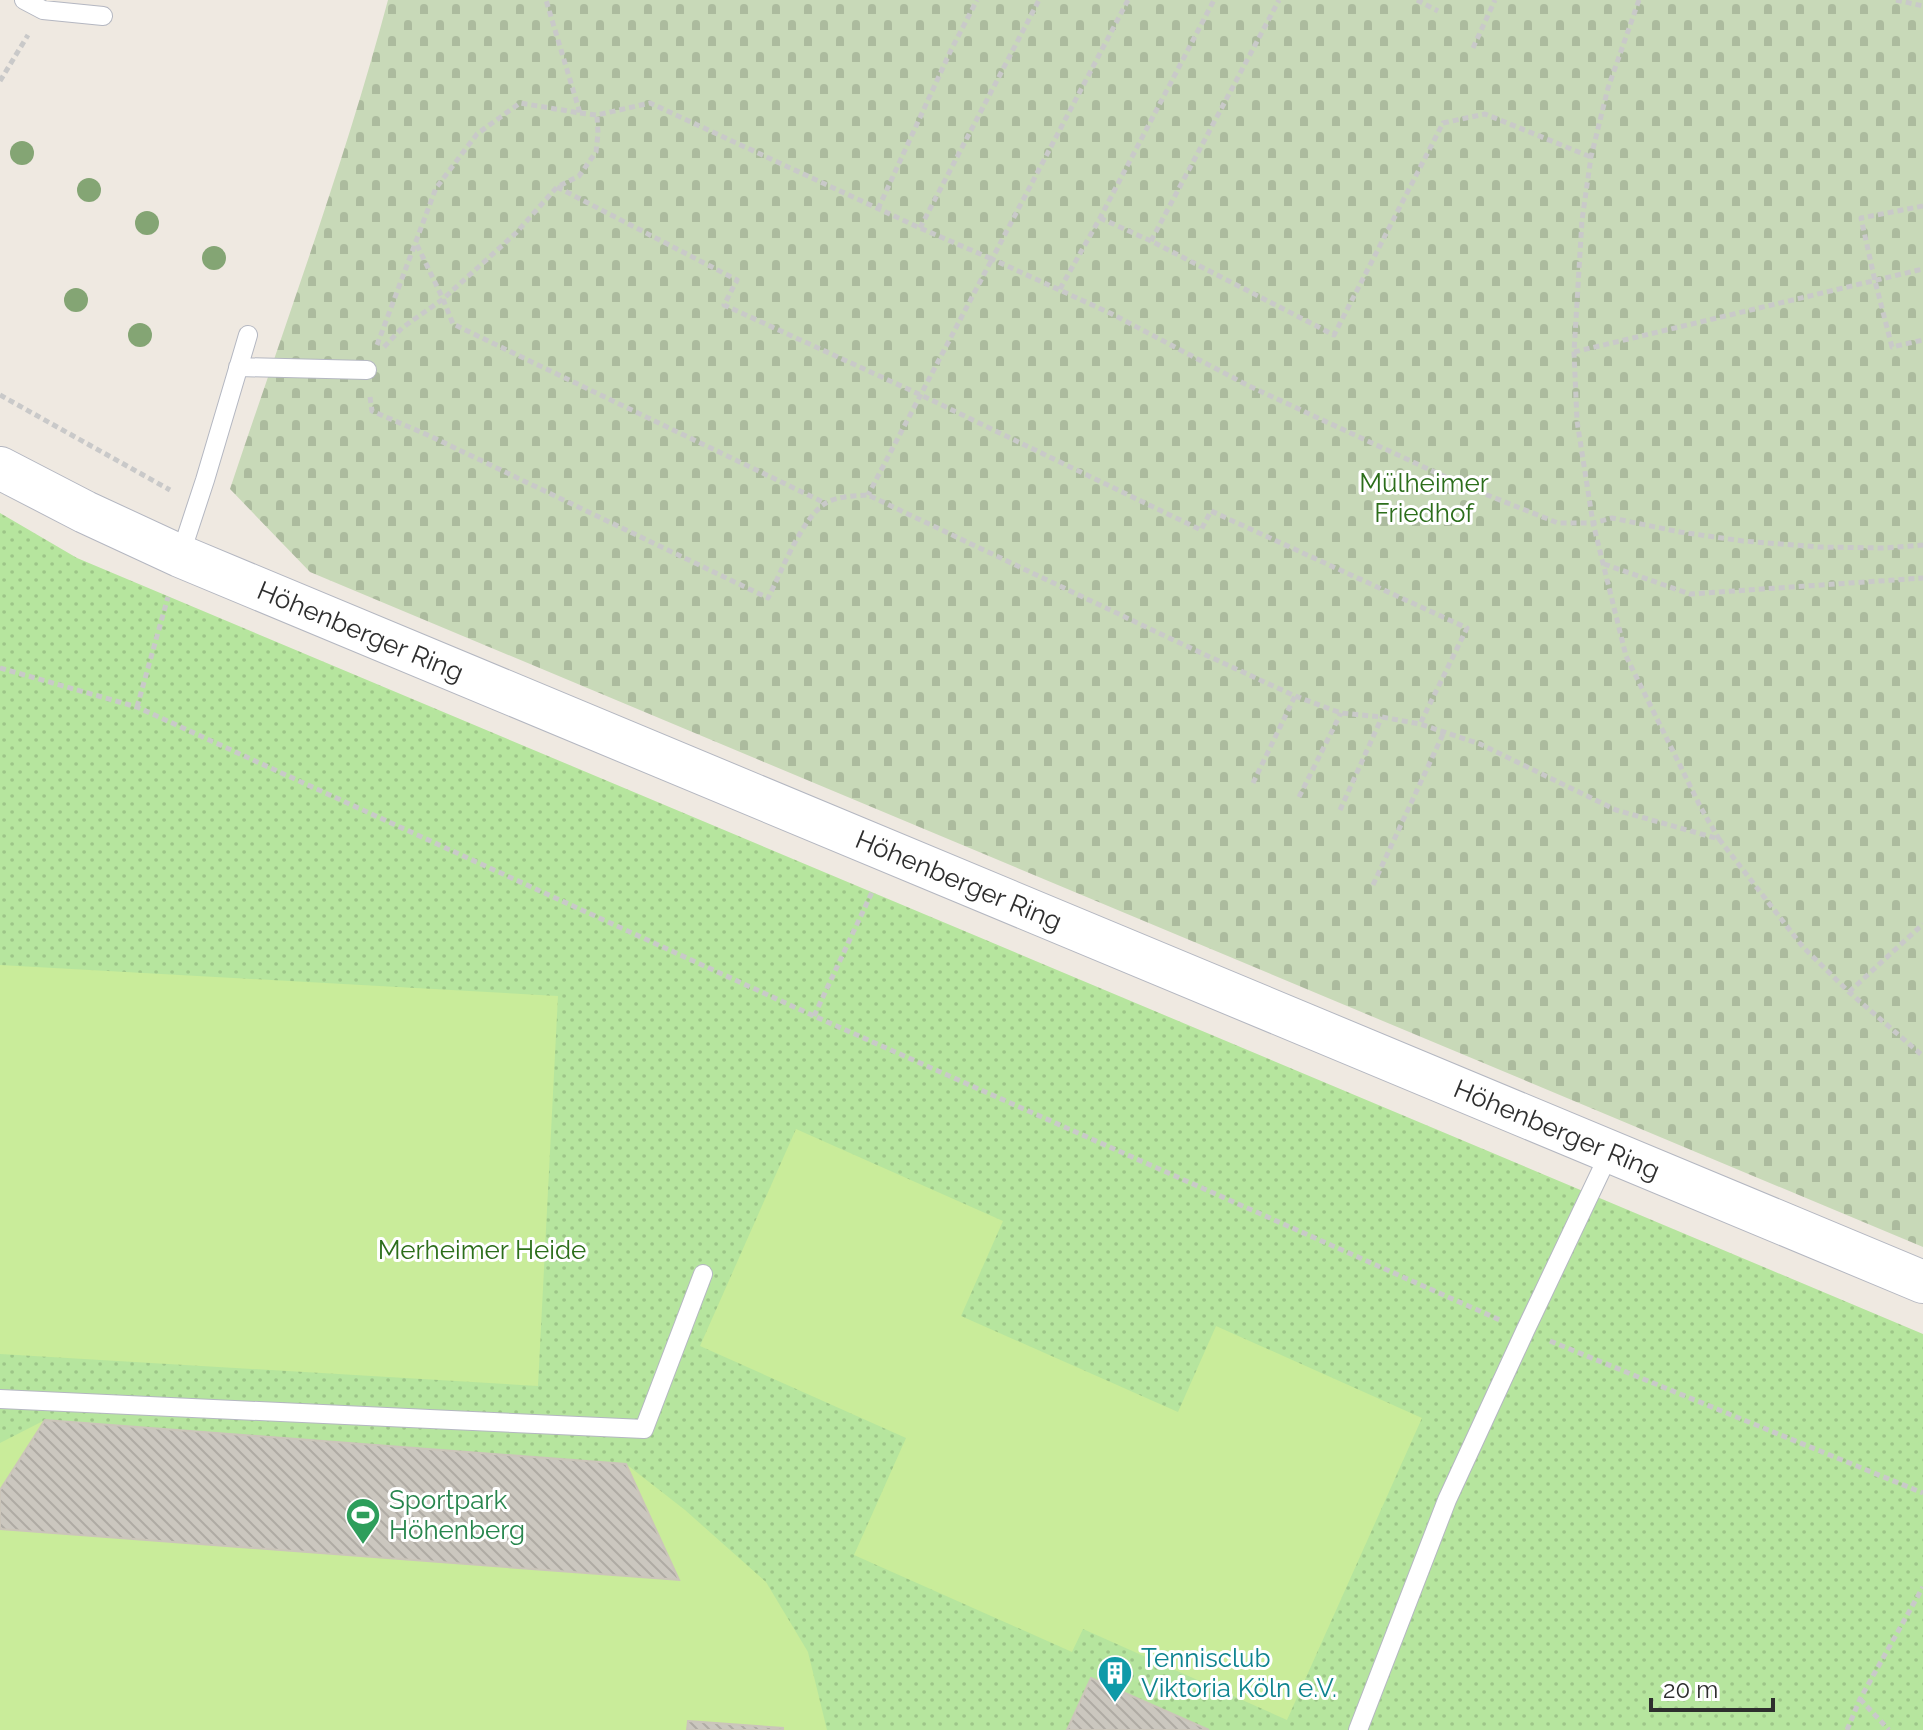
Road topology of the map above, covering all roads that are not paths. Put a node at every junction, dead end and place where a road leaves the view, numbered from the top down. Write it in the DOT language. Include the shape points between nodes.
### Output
graph roads {
  1 [pos="24,0"];
  2 [pos="69,0"];
  3 [pos="248,335"];
  4 [pos="238,367"];
  5 [pos="368,367"];
  6 [pos="0,468"];
  7 [pos="180,556"];
  8 [pos="1610,1152"];
  9 [pos="703,1274"];
  10 [pos="1923,1282"];
  11 [pos="0,1399"];
  12 [pos="1358,1730"];
  1 -- 2 [label="lane" via="43,10 100,16"];
  3 -- 4 [label="lane"];
  4 -- 5 [label="lane"];
  4 -- 7 [label="lane"];
  6 -- 7 [label="street, Höhenberger Ring"];
  7 -- 8 [label="street, Höhenberger Ring"];
  8 -- 10 [label="street, Höhenberger Ring"];
  8 -- 12 [label="lane" via="1447,1500"];
  9 -- 11 [label="lane" via="644,1429"];
}
